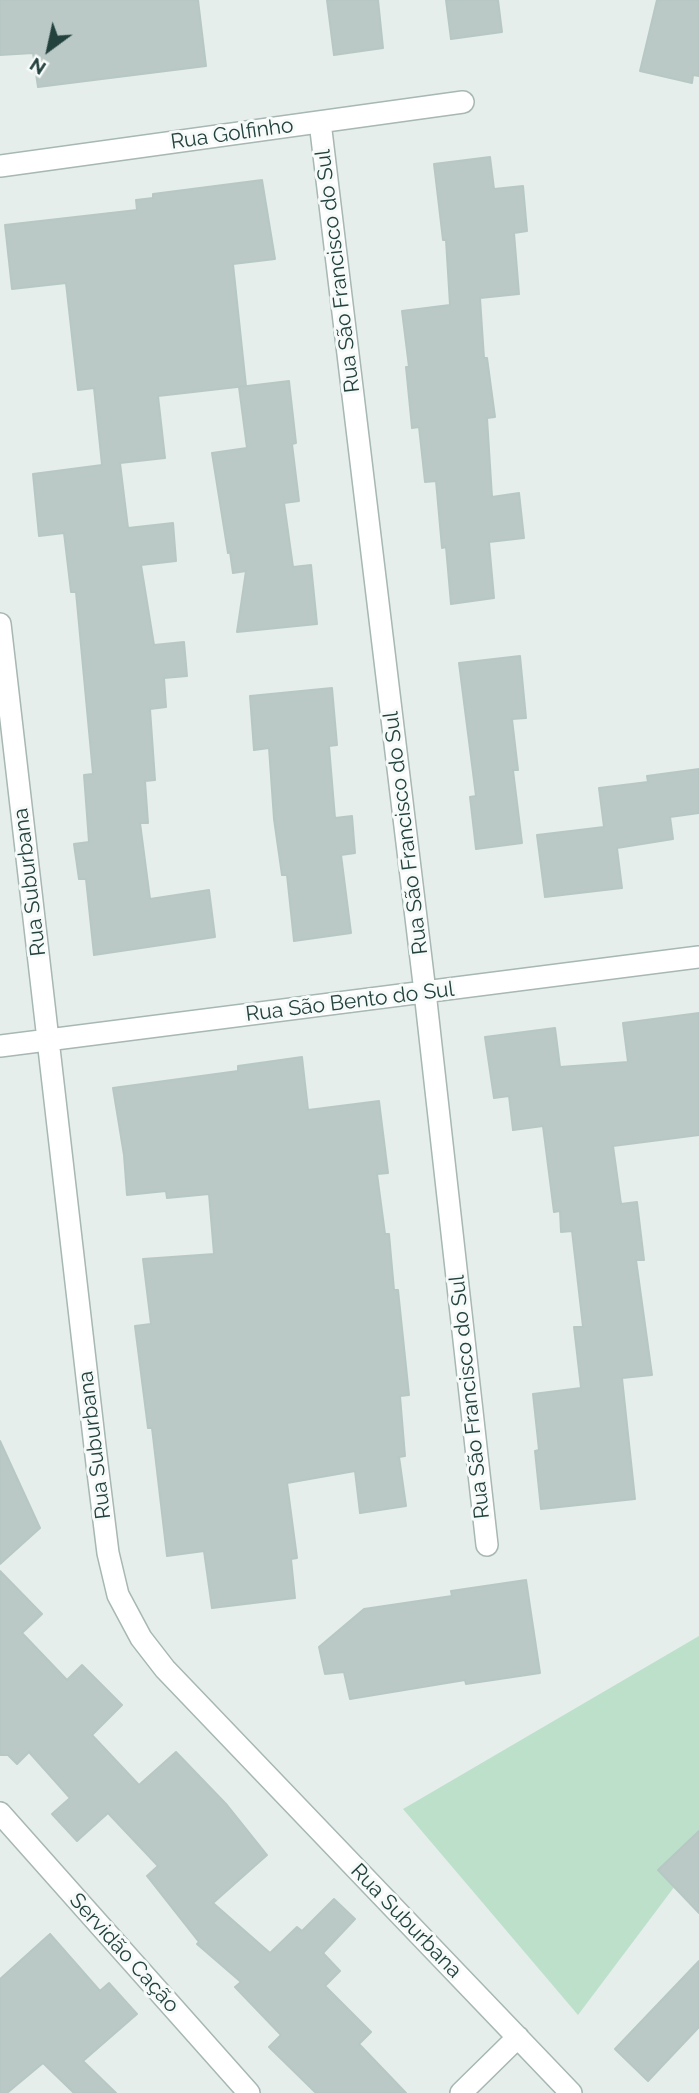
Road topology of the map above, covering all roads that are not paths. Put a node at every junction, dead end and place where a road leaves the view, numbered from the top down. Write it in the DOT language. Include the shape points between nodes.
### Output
graph roads {
  1 [pos="463,102"];
  2 [pos="320,122"];
  3 [pos="0,166"];
  4 [pos="0,624"];
  5 [pos="699,957"];
  6 [pos="425,992"];
  7 [pos="49,1040"];
  8 [pos="0,1046"];
  9 [pos="487,1545"];
  10 [pos="0,1813"];
  11 [pos="517,2037"];
  12 [pos="249,2093"];
  13 [pos="461,2093"];
  14 [pos="571,2093"];
  1 -- 2 [label="street, Rua Golfinho"];
  2 -- 3 [label="street, Rua Golfinho"];
  2 -- 6 [label="street, Rua São Francisco do Sul"];
  4 -- 7 [label="street, Rua Suburbana"];
  5 -- 6 [label="street, Rua São Bento do Sul"];
  6 -- 7 [label="street, Rua São Bento do Sul"];
  6 -- 9 [label="street, Rua São Francisco do Sul"];
  7 -- 8 [label="street, Rua São Bento do Sul"];
  7 -- 11 [label="street, Rua Suburbana" via="108,1553 118,1595 141,1638 165,1669"];
  10 -- 12 [label="street, Servidão Cação"];
  11 -- 13 [label="street"];
  11 -- 14 [label="street, Rua Suburbana"];
}
